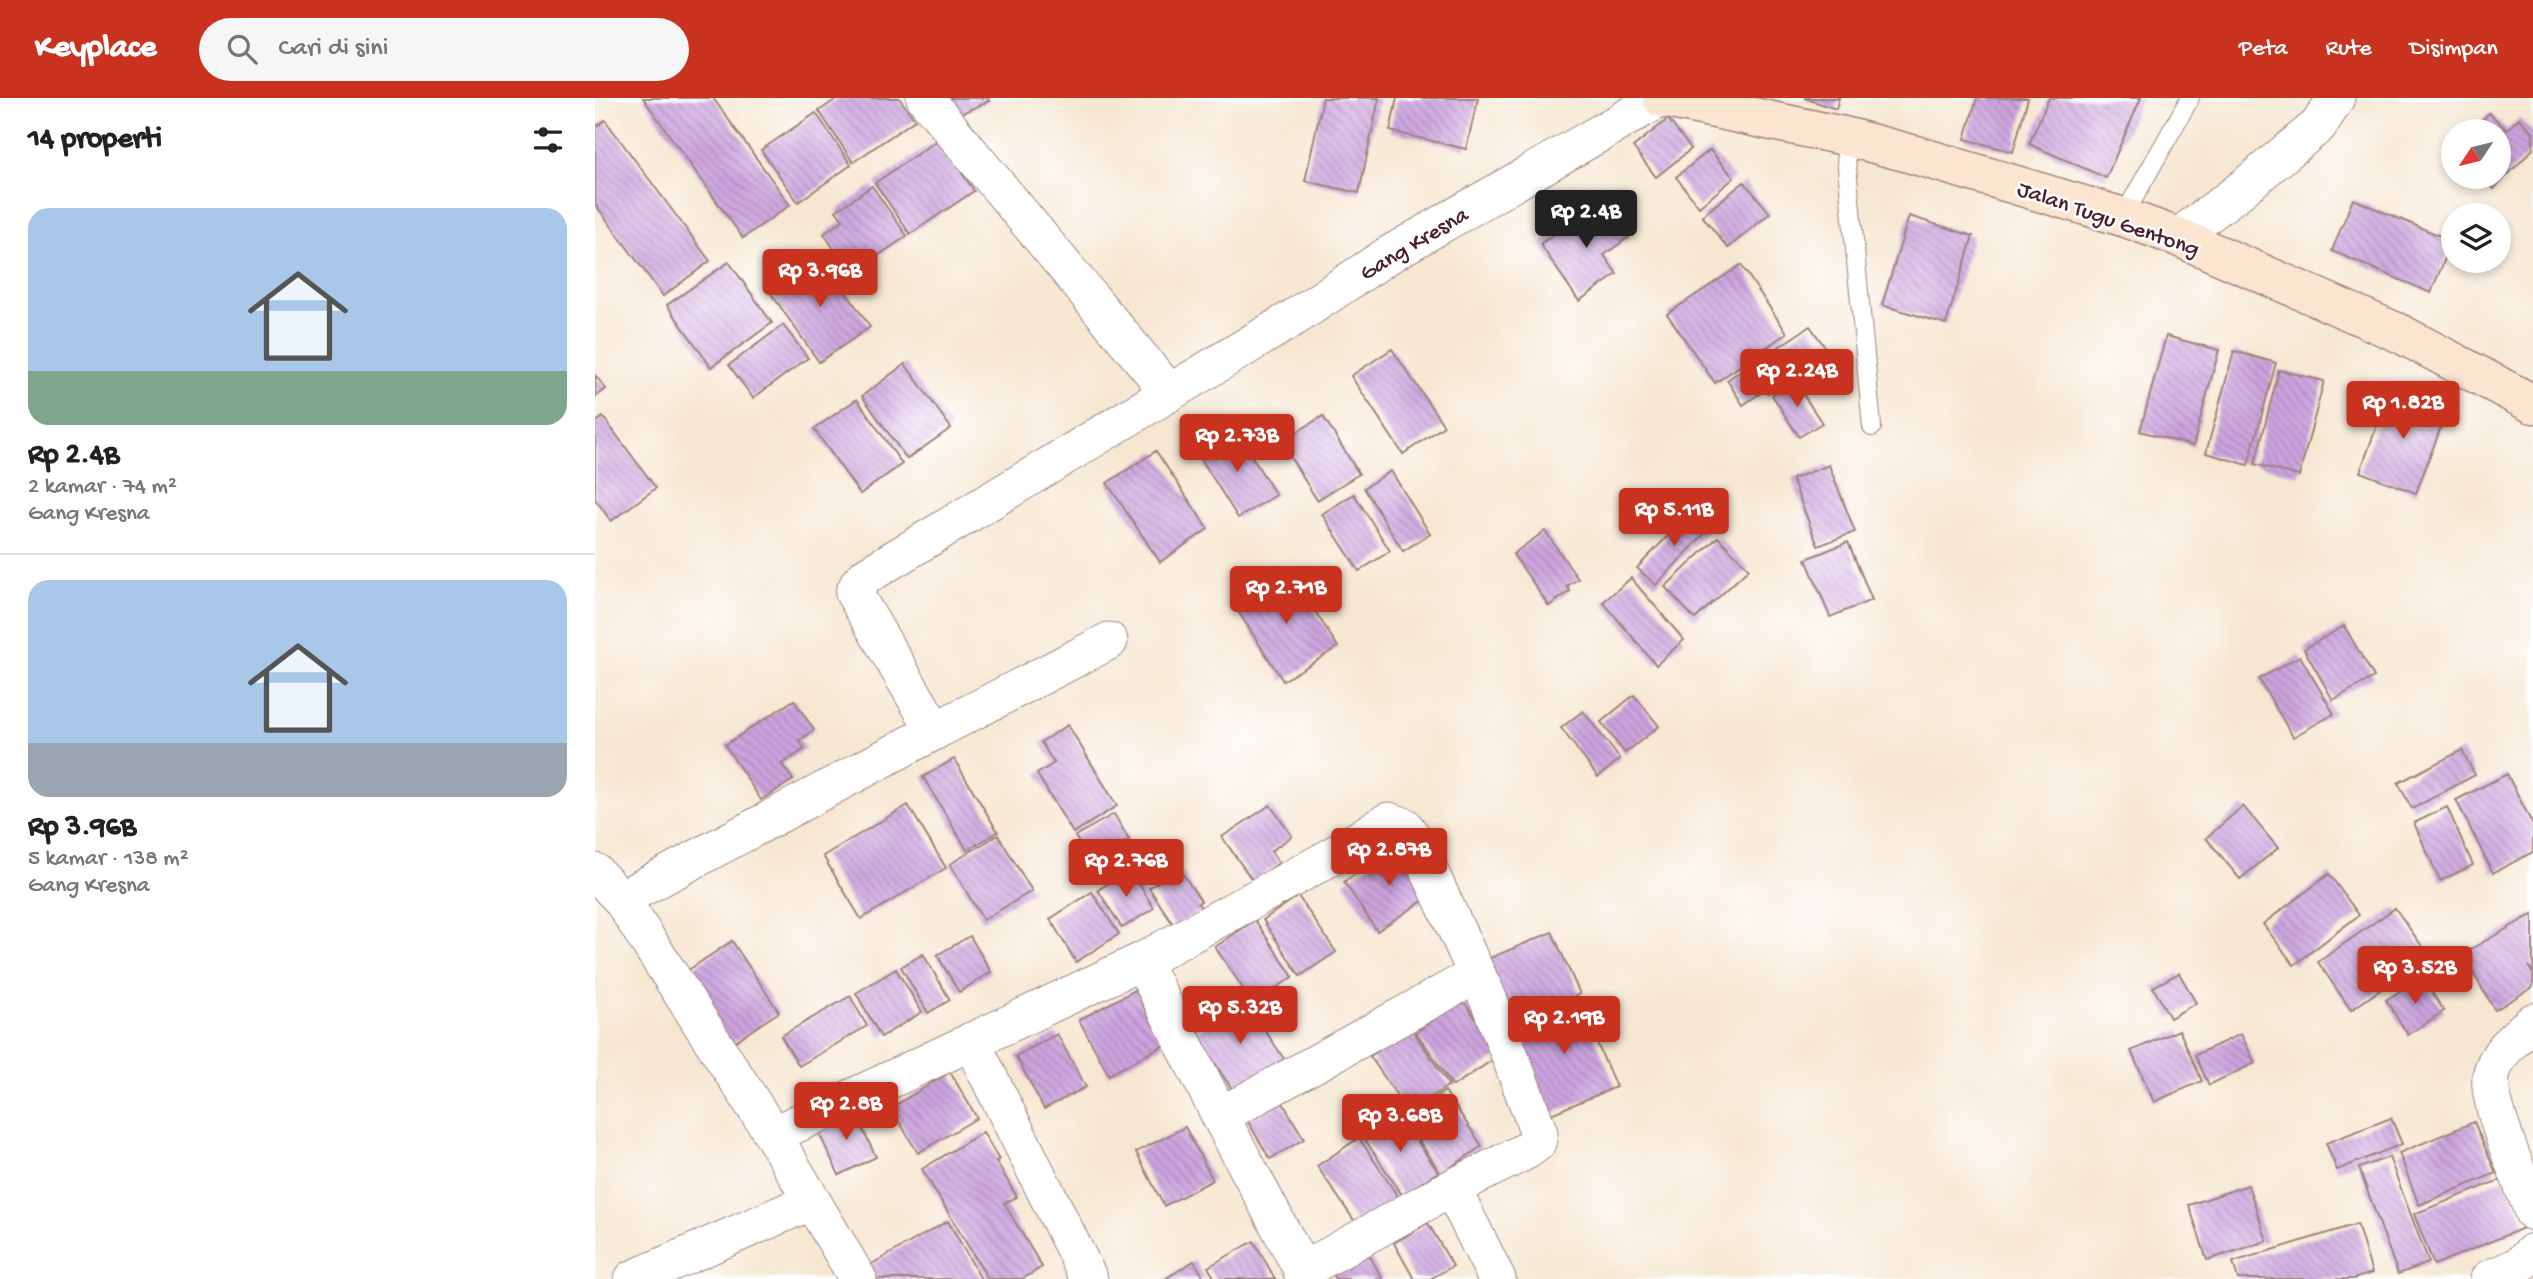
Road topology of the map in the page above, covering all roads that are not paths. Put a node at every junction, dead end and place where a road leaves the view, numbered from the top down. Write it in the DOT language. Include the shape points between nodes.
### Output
graph roads {
  1 [pos="925,98"];
  2 [pos="1661,98"];
  3 [pos="2190,98"];
  4 [pos="2336,98"];
  5 [pos="1844,136"];
  6 [pos="2123,217"];
  7 [pos="2178,237"];
  8 [pos="1169,392"];
  9 [pos="2533,404"];
  10 [pos="1872,426"];
  11 [pos="1109,641"];
  12 [pos="935,731"];
  13 [pos="595,872"];
  14 [pos="621,899"];
  15 [pos="1142,961"];
  16 [pos="1476,975"];
  17 [pos="2533,1022"];
  18 [pos="971,1041"];
  19 [pos="1220,1116"];
  20 [pos="773,1135"];
  21 [pos="1452,1188"];
  22 [pos="812,1201"];
  23 [pos="2533,1212"];
  24 [pos="2533,1252"];
  25 [pos="1305,1275"];
  26 [pos="633,1279"];
  27 [pos="857,1279"];
  28 [pos="1089,1279"];
  29 [pos="1497,1279"];
  30 [pos="2489,1279"];
  1 -- 8 [label="street"];
  2 -- 5 [label="main road, Jalan Tugu Gentong"];
  2 -- 8 [label="street, Gang Kresna" via="1390,254"];
  3 -- 6 [label="lane"];
  4 -- 7 [label="street" via="2319,125"];
  5 -- 6 [label="main road, Jalan Tugu Gentong"];
  5 -- 10 [label="lane"];
  6 -- 7 [label="main road, Jalan Tugu Gentong"];
  7 -- 9 [label="main road, Jalan Tugu Gentong" via="2400,334"];
  8 -- 12 [label="street, Gang Kresna" via="859,583 854,593"];
  11 -- 12 [label="street"];
  12 -- 14 [label="street"];
  13 -- 14 [label="street"];
  14 -- 20 [label="street"];
  15 -- 16 [label="street" via="1388,821 1404,826 1416,842"];
  15 -- 18 [label="street"];
  15 -- 19 [label="street"];
  16 -- 19 [label="street"];
  16 -- 21 [label="street" via="1539,1133 1537,1143 1526,1152"];
  17 -- 23 [label="street" via="2501,1055 2491,1076 2492,1101"];
  18 -- 20 [label="street"];
  18 -- 28 [label="street"];
  19 -- 25 [label="street"];
  20 -- 22 [label="street"];
  21 -- 25 [label="street"];
  21 -- 29 [label="street"];
  22 -- 26 [label="street"];
  22 -- 27 [label="street"];
  24 -- 30 [label="street" via="2518,1266"];
}
